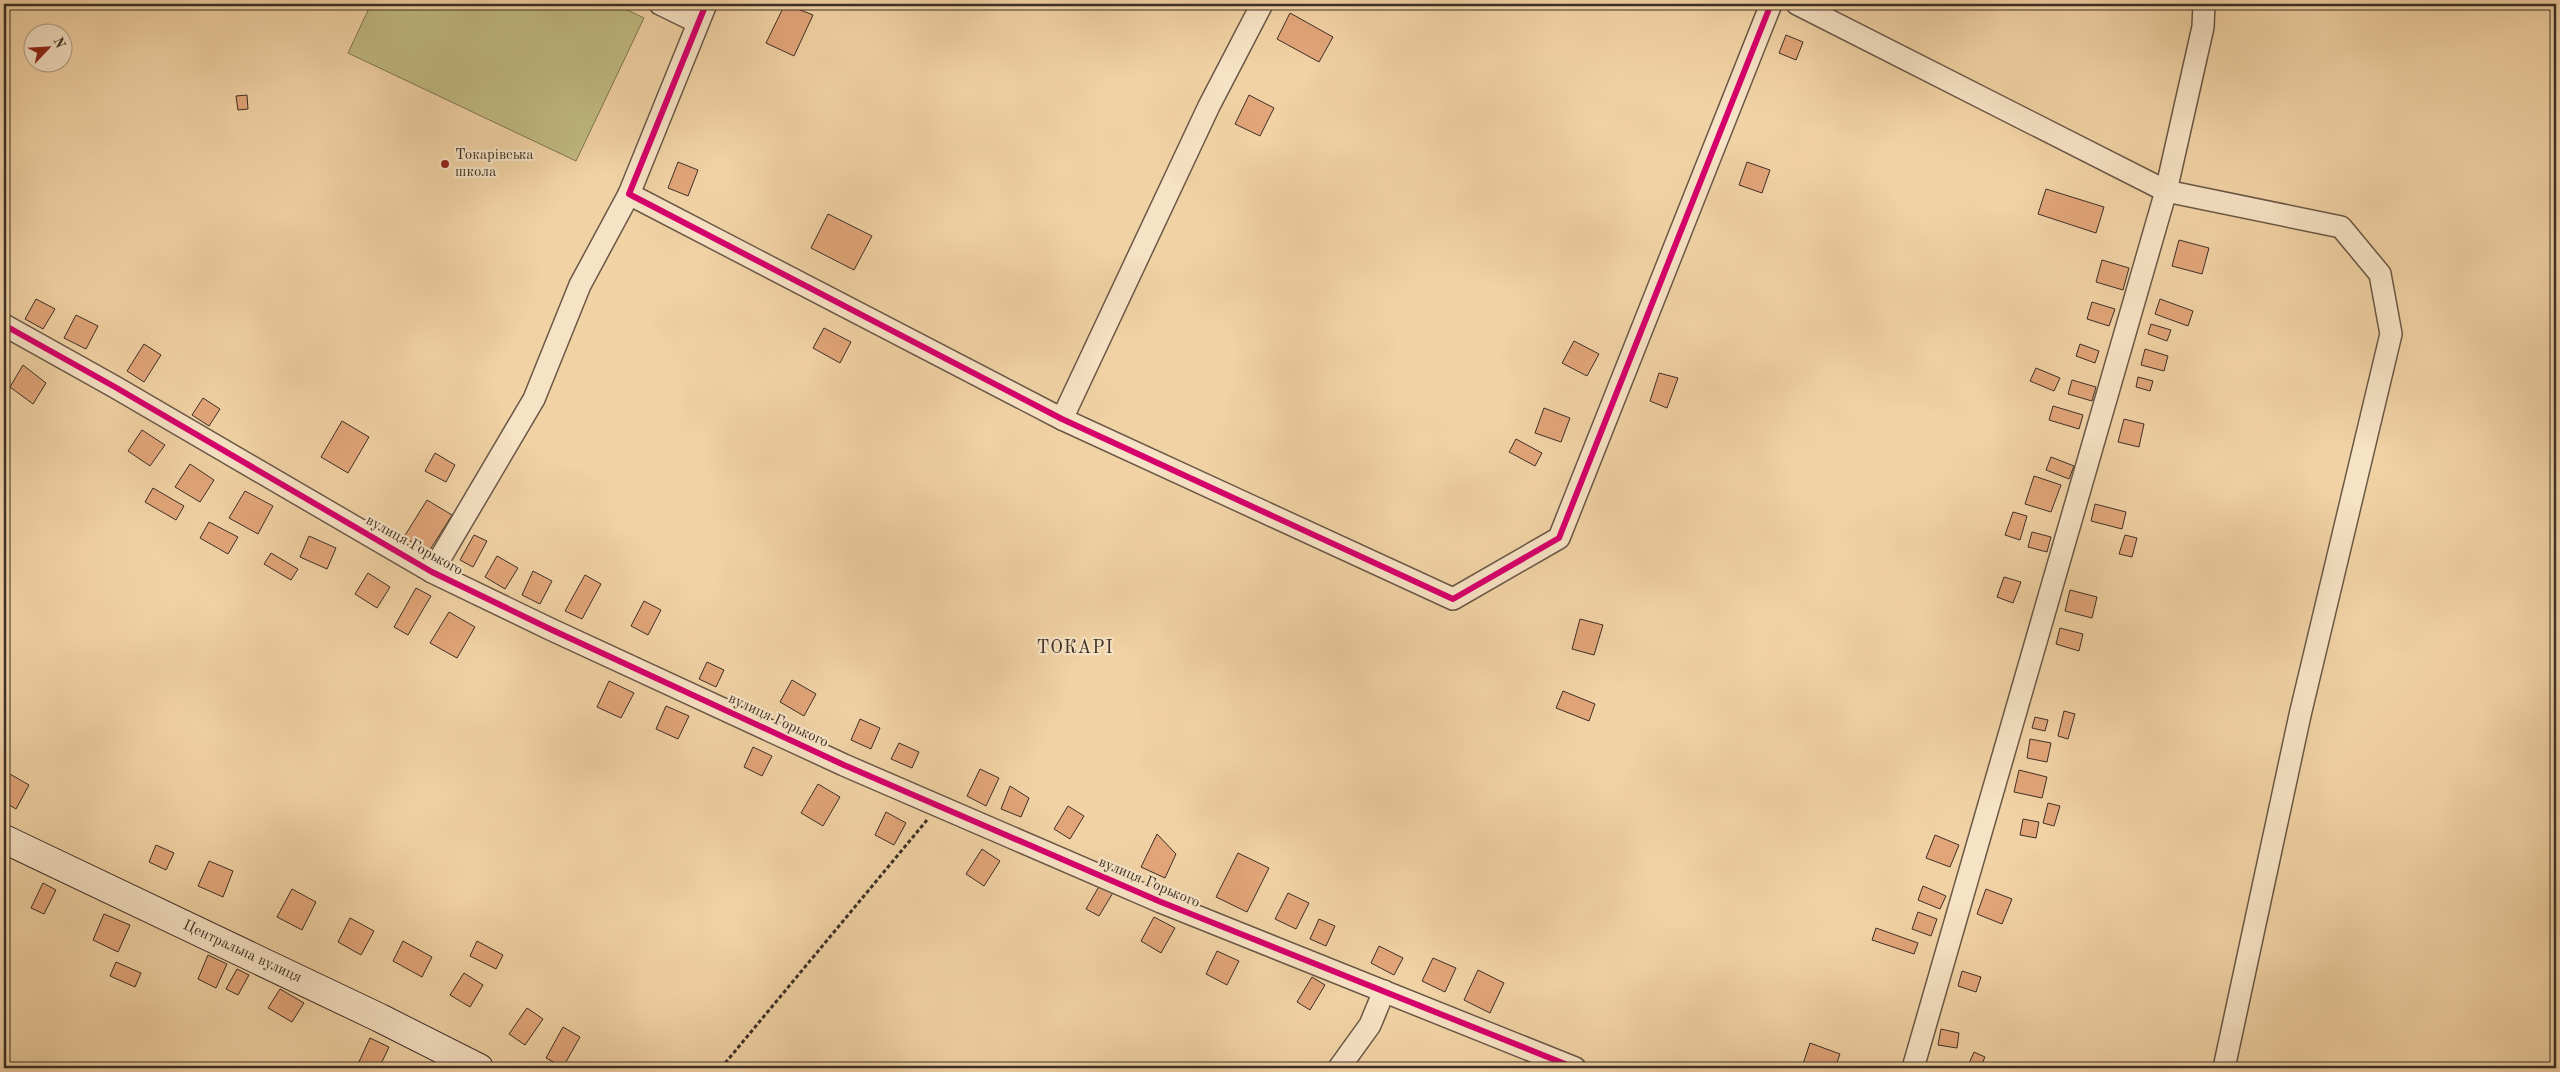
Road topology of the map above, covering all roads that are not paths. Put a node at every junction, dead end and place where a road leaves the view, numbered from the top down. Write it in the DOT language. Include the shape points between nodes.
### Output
graph roads {
  1 [pos="660,4"];
  2 [pos="1262,4"];
  3 [pos="1771,4"];
  4 [pos="1797,4"];
  5 [pos="2204,4"];
  6 [pos="702,13"];
  7 [pos="2166,192"];
  8 [pos="629,194"];
  9 [pos="4,325"];
  10 [pos="1062,419"];
  11 [pos="432,572"];
  12 [pos="4,839"];
  13 [pos="1384,991"];
  14 [pos="479,1068"];
  15 [pos="1339,1068"];
  16 [pos="1575,1068"];
  17 [pos="1914,1068"];
  18 [pos="2224,1068"];
  1 -- 6 [label="street"];
  2 -- 10 [label="street" via="1209,106"];
  3 -- 10 [label="street" via="1559,538 1453,599"];
  4 -- 7 [label="street"];
  5 -- 7 [label="street" via="2202,27"];
  6 -- 8 [label="street"];
  7 -- 17 [label="street"];
  7 -- 18 [label="street" via="2341,227 2380,274 2390,334 2300,715"];
  8 -- 10 [label="street"];
  8 -- 11 [label="street" via="580,285 534,399"];
  9 -- 11 [label="street, вулиця Горького"];
  11 -- 13 [label="street, вулиця Горького" via="938,806 1161,902"];
  12 -- 14 [label="street, Центральна вулиця"];
  13 -- 15 [label="street" via="1370,1025"];
  13 -- 16 [label="street, вулиця Горького"];
}
